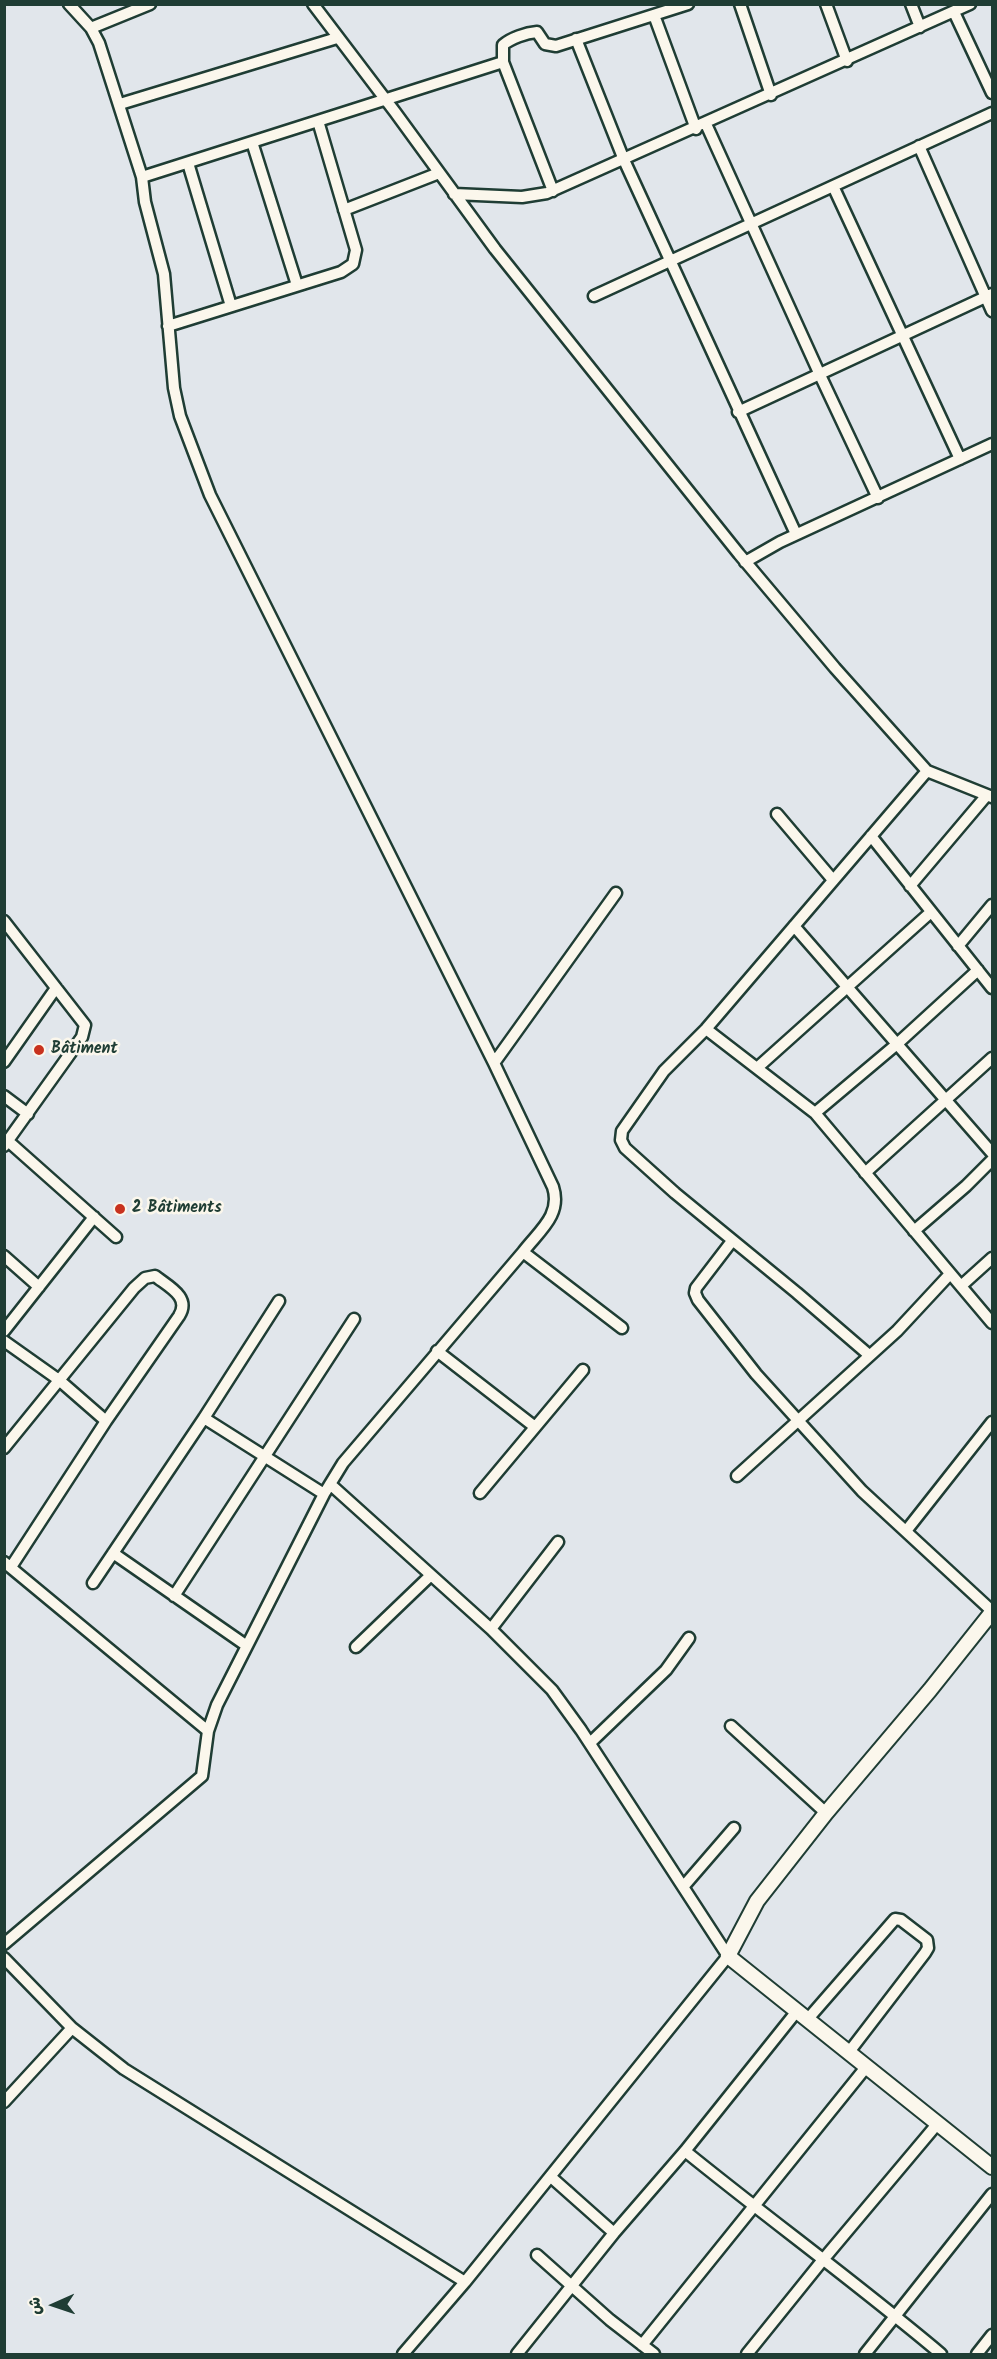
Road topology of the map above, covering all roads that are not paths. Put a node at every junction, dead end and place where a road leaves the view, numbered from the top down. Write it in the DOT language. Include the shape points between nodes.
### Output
graph roads {
  1 [pos="69,4"];
  2 [pos="150,4"];
  3 [pos="313,4"];
  4 [pos="688,4"];
  5 [pos="740,4"];
  6 [pos="826,4"];
  7 [pos="912,4"];
  8 [pos="970,4"];
  9 [pos="676,6"];
  10 [pos="954,12"];
  11 [pos="654,15"];
  12 [pos="920,27"];
  13 [pos="91,28"];
  14 [pos="337,38"];
  15 [pos="576,39"];
  16 [pos="847,61"];
  17 [pos="503,62"];
  18 [pos="993,93"];
  19 [pos="771,95"];
  20 [pos="386,100"];
  21 [pos="120,104"];
  22 [pos="993,113"];
  23 [pos="318,122"];
  24 [pos="706,124"];
  25 [pos="696,129"];
  26 [pos="252,142"];
  27 [pos="919,146"];
  28 [pos="624,160"];
  29 [pos="188,163"];
  30 [pos="439,173"];
  31 [pos="142,177"];
  32 [pos="833,186"];
  33 [pos="553,191"];
  34 [pos="454,194"];
  35 [pos="344,210"];
  36 [pos="752,223"];
  37 [pos="669,261"];
  38 [pos="297,285"];
  39 [pos="989,295"];
  40 [pos="594,296"];
  41 [pos="231,306"];
  42 [pos="993,311"];
  43 [pos="168,326"];
  44 [pos="902,336"];
  45 [pos="820,375"];
  46 [pos="738,412"];
  47 [pos="993,444"];
  48 [pos="960,459"];
  49 [pos="878,498"];
  50 [pos="796,534"];
  51 [pos="745,562"];
  52 [pos="927,771"];
  53 [pos="990,796"];
  54 [pos="777,814"];
  55 [pos="871,836"];
  56 [pos="833,880"];
  57 [pos="910,886"];
  58 [pos="616,892"];
  59 [pos="993,905"];
  60 [pos="931,912"];
  61 [pos="4,921"];
  62 [pos="794,926"];
  63 [pos="12,932"];
  64 [pos="4,943"];
  65 [pos="958,945"];
  66 [pos="978,970"];
  67 [pos="846,986"];
  68 [pos="56,988"];
  69 [pos="993,988"];
  70 [pos="706,1029"];
  71 [pos="897,1044"];
  72 [pos="993,1058"];
  73 [pos="4,1062"];
  74 [pos="494,1063"];
  75 [pos="757,1068"];
  76 [pos="4,1096"];
  77 [pos="945,1100"];
  78 [pos="815,1113"];
  79 [pos="28,1114"];
  80 [pos="6,1144"];
  81 [pos="993,1153"];
  82 [pos="993,1160"];
  83 [pos="865,1173"];
  84 [pos="94,1216"];
  85 [pos="914,1231"];
  86 [pos="116,1237"];
  87 [pos="732,1241"];
  88 [pos="522,1251"];
  89 [pos="4,1256"];
  90 [pos="993,1258"];
  91 [pos="950,1274"];
  92 [pos="961,1286"];
  93 [pos="39,1287"];
  94 [pos="279,1301"];
  95 [pos="354,1319"];
  96 [pos="993,1323"];
  97 [pos="622,1329"];
  98 [pos="4,1331"];
  99 [pos="4,1341"];
  100 [pos="437,1351"];
  101 [pos="869,1355"];
  102 [pos="583,1370"];
  103 [pos="59,1380"];
  104 [pos="204,1418"];
  105 [pos="799,1419"];
  106 [pos="106,1421"];
  107 [pos="993,1422"];
  108 [pos="535,1427"];
  109 [pos="4,1448"];
  110 [pos="264,1456"];
  111 [pos="737,1476"];
  112 [pos="330,1484"];
  113 [pos="480,1493"];
  114 [pos="324,1494"];
  115 [pos="906,1531"];
  116 [pos="558,1542"];
  117 [pos="113,1553"];
  118 [pos="8,1565"];
  119 [pos="431,1575"];
  120 [pos="93,1583"];
  121 [pos="174,1596"];
  122 [pos="993,1612"];
  123 [pos="491,1629"];
  124 [pos="689,1638"];
  125 [pos="247,1646"];
  126 [pos="356,1647"];
  127 [pos="731,1726"];
  128 [pos="208,1731"];
  129 [pos="590,1743"];
  130 [pos="826,1813"];
  131 [pos="734,1828"];
  132 [pos="683,1887"];
  133 [pos="4,1944"];
  134 [pos="728,1956"];
  135 [pos="4,1958"];
  136 [pos="802,2016"];
  137 [pos="72,2028"];
  138 [pos="849,2052"];
  139 [pos="867,2066"];
  140 [pos="6,2098"];
  141 [pos="938,2123"];
  142 [pos="685,2151"];
  143 [pos="993,2167"];
  144 [pos="551,2177"];
  145 [pos="993,2194"];
  146 [pos="755,2208"];
  147 [pos="614,2233"];
  148 [pos="537,2255"];
  149 [pos="822,2261"];
  150 [pos="465,2282"];
  151 [pos="571,2286"];
  152 [pos="895,2316"];
  153 [pos="993,2335"];
  154 [pos="642,2345"];
  155 [pos="518,2354"];
  156 [pos="403,2355"];
  157 [pos="654,2355"];
  158 [pos="747,2355"];
  159 [pos="865,2355"];
  160 [pos="941,2355"];
  161 [pos="976,2355"];
  1 -- 13 [label="street"];
  2 -- 13 [label="street"];
  3 -- 14 [label="street"];
  4 -- 9 [label="street"];
  5 -- 19 [label="street"];
  6 -- 16 [label="street"];
  7 -- 12 [label="street"];
  8 -- 10 [label="street"];
  9 -- 11 [label="street"];
  10 -- 12 [label="street"];
  10 -- 18 [label="street"];
  11 -- 15 [label="street"];
  11 -- 25 [label="street"];
  12 -- 16 [label="street"];
  13 -- 21 [label="street"];
  14 -- 20 [label="street"];
  14 -- 21 [label="street"];
  15 -- 17 [label="street" via="550,46 537,32 532,32 503,45"];
  15 -- 28 [label="street"];
  16 -- 19 [label="street"];
  17 -- 20 [label="street"];
  17 -- 33 [label="street"];
  19 -- 24 [label="street"];
  20 -- 23 [label="street"];
  20 -- 30 [label="street"];
  21 -- 31 [label="street"];
  22 -- 27 [label="street"];
  23 -- 26 [label="street"];
  23 -- 35 [label="street"];
  24 -- 25 [label="street"];
  24 -- 36 [label="street"];
  25 -- 28 [label="street"];
  26 -- 29 [label="street"];
  26 -- 38 [label="street"];
  27 -- 32 [label="street"];
  27 -- 39 [label="street"];
  28 -- 33 [label="street"];
  28 -- 37 [label="street"];
  29 -- 31 [label="street"];
  29 -- 41 [label="street"];
  30 -- 34 [label="street"];
  30 -- 35 [label="street"];
  31 -- 43 [label="street" via="164,274"];
  32 -- 36 [label="street"];
  32 -- 44 [label="street"];
  33 -- 34 [label="street" via="522,197"];
  34 -- 51 [label="street"];
  35 -- 38 [label="street" via="356,250 353,264 341,272"];
  36 -- 37 [label="street"];
  36 -- 45 [label="street"];
  37 -- 40 [label="street"];
  37 -- 46 [label="street"];
  38 -- 41 [label="street"];
  39 -- 42 [label="street"];
  39 -- 44 [label="street"];
  41 -- 43 [label="street"];
  43 -- 74 [label="street" via="180,416 210,495"];
  44 -- 45 [label="street"];
  44 -- 48 [label="street"];
  45 -- 46 [label="street"];
  45 -- 49 [label="street"];
  46 -- 50 [label="street"];
  47 -- 48 [label="street"];
  48 -- 49 [label="street"];
  49 -- 50 [label="street"];
  50 -- 51 [label="street"];
  51 -- 52 [label="street"];
  52 -- 53 [label="street"];
  52 -- 55 [label="street"];
  53 -- 57 [label="street"];
  54 -- 56 [label="street"];
  55 -- 56 [label="street"];
  55 -- 57 [label="street"];
  56 -- 62 [label="street"];
  57 -- 60 [label="street"];
  58 -- 74 [label="street"];
  59 -- 65 [label="street"];
  60 -- 65 [label="street"];
  60 -- 67 [label="street"];
  61 -- 63 [label="street"];
  62 -- 67 [label="street"];
  62 -- 70 [label="street"];
  63 -- 64 [label="street"];
  63 -- 68 [label="street"];
  65 -- 66 [label="street"];
  66 -- 69 [label="street"];
  66 -- 71 [label="street"];
  67 -- 71 [label="street"];
  67 -- 75 [label="street"];
  68 -- 73 [label="street"];
  68 -- 79 [label="street" via="85,1030"];
  70 -- 75 [label="street"];
  70 -- 87 [label="street" via="664,1071 622,1131 621,1140 635,1158"];
  71 -- 77 [label="street"];
  71 -- 78 [label="street"];
  72 -- 77 [label="street"];
  74 -- 88 [label="street" via="556,1196 554,1211"];
  75 -- 78 [label="street"];
  76 -- 79 [label="street"];
  77 -- 81 [label="street"];
  77 -- 83 [label="street"];
  78 -- 83 [label="street"];
  79 -- 80 [label="street"];
  80 -- 84 [label="street"];
  82 -- 85 [label="street"];
  83 -- 85 [label="street"];
  84 -- 86 [label="street"];
  84 -- 93 [label="street"];
  85 -- 91 [label="street"];
  87 -- 101 [label="street"];
  87 -- 105 [label="street" via="695,1293 756,1374"];
  88 -- 97 [label="street"];
  88 -- 100 [label="street"];
  89 -- 93 [label="street"];
  90 -- 92 [label="street"];
  91 -- 92 [label="street"];
  91 -- 101 [label="street"];
  92 -- 96 [label="street"];
  93 -- 98 [label="street"];
  94 -- 104 [label="street"];
  95 -- 110 [label="street"];
  99 -- 103 [label="street"];
  100 -- 108 [label="street"];
  100 -- 112 [label="street" via="343,1463"];
  101 -- 105 [label="street"];
  102 -- 108 [label="street"];
  103 -- 106 [label="street"];
  103 -- 106 [label="street" via="145,1278 155,1276 182,1297 184,1305 179,1316"];
  103 -- 109 [label="street"];
  104 -- 110 [label="street"];
  104 -- 117 [label="street"];
  105 -- 111 [label="street"];
  105 -- 115 [label="street" via="862,1491"];
  106 -- 118 [label="street"];
  107 -- 115 [label="street"];
  108 -- 113 [label="street"];
  110 -- 114 [label="street"];
  110 -- 121 [label="street"];
  112 -- 114 [label="street"];
  112 -- 119 [label="street"];
  114 -- 125 [label="street"];
  115 -- 122 [label="street"];
  116 -- 123 [label="street"];
  117 -- 120 [label="street"];
  117 -- 121 [label="street"];
  118 -- 128 [label="street"];
  119 -- 123 [label="street"];
  119 -- 126 [label="street"];
  121 -- 125 [label="street"];
  122 -- 130 [label="street"];
  123 -- 129 [label="street" via="552,1690"];
  124 -- 129 [label="street" via="666,1670"];
  125 -- 128 [label="street"];
  127 -- 130 [label="street"];
  128 -- 133 [label="street" via="202,1776"];
  129 -- 132 [label="street"];
  130 -- 134 [label="street" via="758,1901"];
  131 -- 132 [label="street"];
  132 -- 134 [label="street"];
  134 -- 136 [label="street"];
  134 -- 144 [label="street"];
  135 -- 137 [label="street"];
  136 -- 138 [label="street"];
  136 -- 138 [label="street" via="895,1919 901,1920 927,1940 928,1948"];
  136 -- 142 [label="street"];
  137 -- 140 [label="street"];
  137 -- 150 [label="street" via="148,2086"];
  138 -- 139 [label="street"];
  139 -- 141 [label="street"];
  139 -- 146 [label="street"];
  141 -- 143 [label="street"];
  141 -- 149 [label="street"];
  142 -- 146 [label="street"];
  142 -- 147 [label="street"];
  144 -- 147 [label="street"];
  144 -- 150 [label="street"];
  145 -- 152 [label="street"];
  146 -- 149 [label="street"];
  146 -- 154 [label="street"];
  147 -- 151 [label="street"];
  148 -- 151 [label="street"];
  149 -- 152 [label="street"];
  149 -- 158 [label="street"];
  150 -- 156 [label="street"];
  151 -- 154 [label="street"];
  151 -- 155 [label="street"];
  152 -- 159 [label="street"];
  152 -- 160 [label="street"];
  153 -- 161 [label="street"];
  154 -- 157 [label="street"];
}
